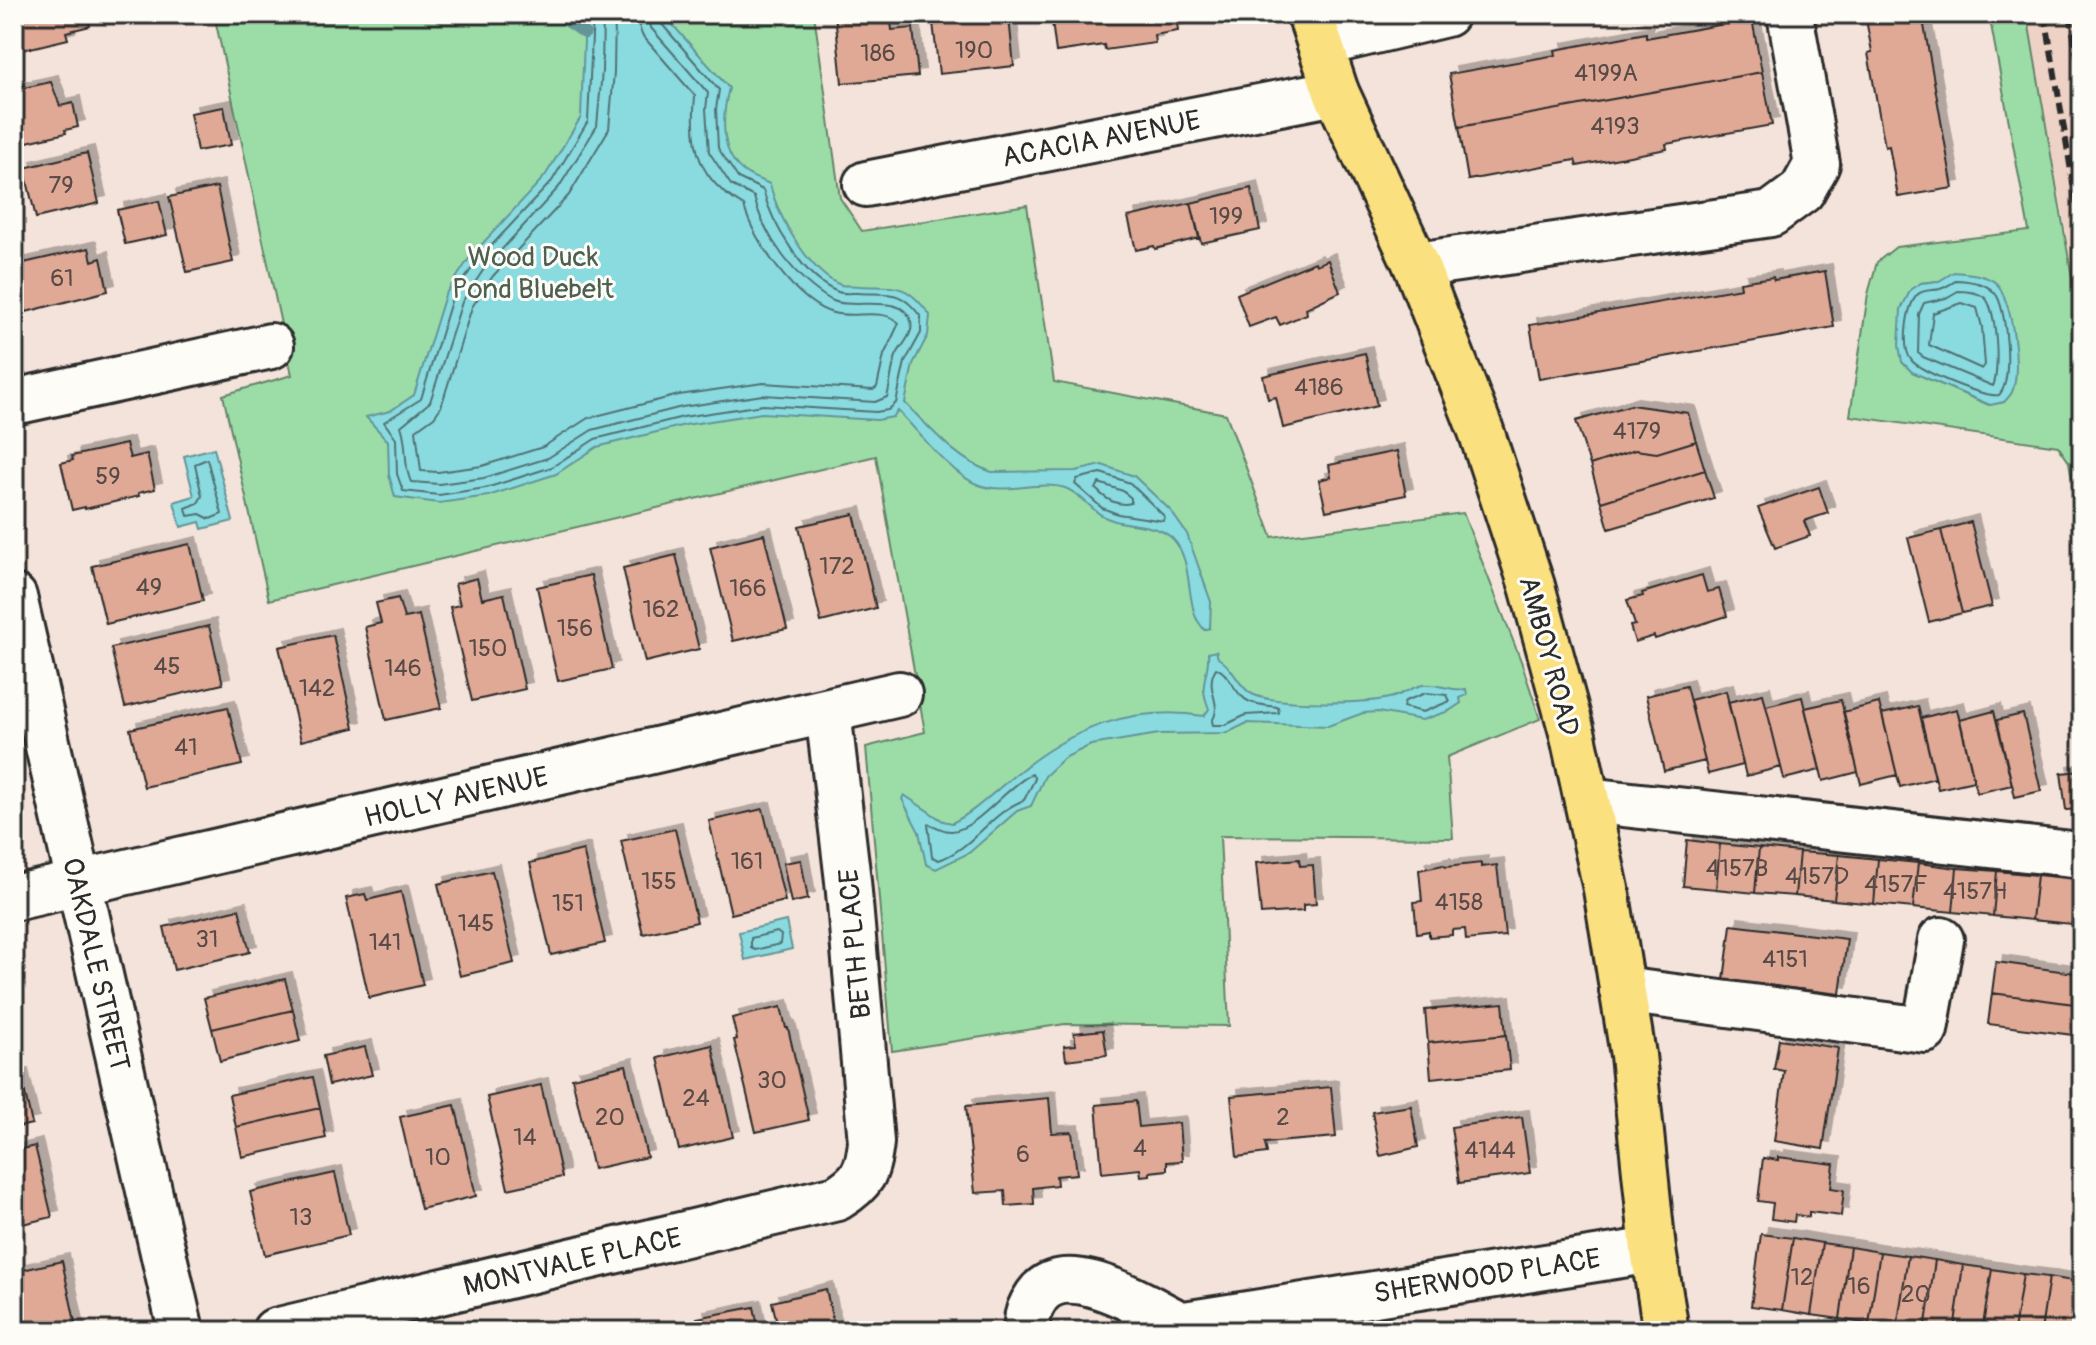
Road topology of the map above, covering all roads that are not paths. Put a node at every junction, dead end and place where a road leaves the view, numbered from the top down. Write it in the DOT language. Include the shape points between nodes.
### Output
graph roads {
  1 [pos="1446,14"];
  2 [pos="1790,14"];
  3 [pos="1315,29"];
  4 [pos="1336,92"];
  5 [pos="866,184"];
  6 [pos="1416,265"];
  7 [pos="271,346"];
  8 [pos="14,402"];
  9 [pos="14,597"];
  10 [pos="899,694"];
  11 [pos="828,711"];
  12 [pos="1587,800"];
  13 [pos="2072,854"];
  14 [pos="79,883"];
  15 [pos="14,898"];
  16 [pos="1941,940"];
  17 [pos="1622,990"];
  18 [pos="863,1177"];
  19 [pos="1653,1250"];
  20 [pos="1160,1328"];
  21 [pos="181,1331"];
  22 [pos="275,1331"];
  23 [pos="1029,1331"];
  24 [pos="1666,1331"];
  1 -- 3 [label="street"];
  2 -- 6 [label="street" via="1817,164 1802,191 1771,214"];
  3 -- 4 [label="main road, AMBOY ROAD"];
  4 -- 5 [label="street, ACACIA AVENUE"];
  4 -- 6 [label="main road, AMBOY ROAD"];
  6 -- 12 [label="main road, AMBOY ROAD" via="1481,431 1532,586"];
  7 -- 8 [label="street"];
  9 -- 14 [label="street, OAKDALE STREET"];
  10 -- 11 [label="street, HOLLY AVENUE"];
  11 -- 14 [label="street, HOLLY AVENUE"];
  11 -- 18 [label="street, BETH PLACE" via="871,1142"];
  12 -- 13 [label="street"];
  12 -- 17 [label="main road, AMBOY ROAD"];
  14 -- 15 [label="street, HOLLY AVENUE"];
  14 -- 21 [label="street, OAKDALE STREET"];
  16 -- 17 [label="street" via="1925,1030"];
  17 -- 19 [label="main road, AMBOY ROAD"];
  18 -- 22 [label="street, MONTVALE PLACE" via="837,1198"];
  19 -- 20 [label="street, SHERWOOD PLACE"];
  19 -- 24 [label="main road, AMBOY ROAD"];
  20 -- 23 [label="street, SHERWOOD PLACE" via="1104,1287 1078,1280 1056,1282 1040,1292 1031,1306"];
}
